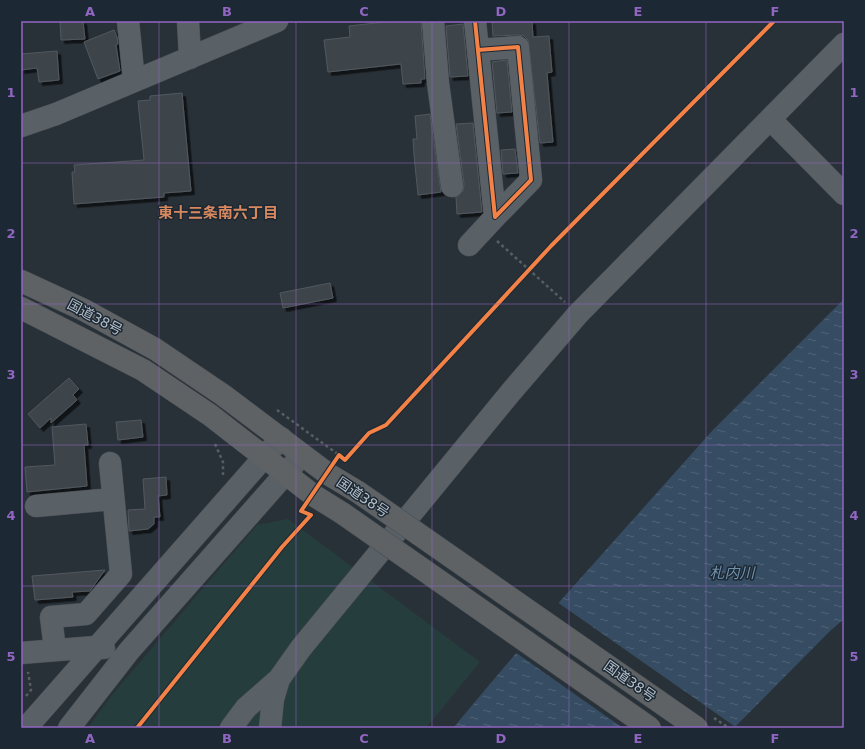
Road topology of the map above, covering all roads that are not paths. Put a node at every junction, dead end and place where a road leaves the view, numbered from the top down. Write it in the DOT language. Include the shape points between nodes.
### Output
graph roads {
  1 [pos="128,21"];
  2 [pos="188,21"];
  3 [pos="277,21"];
  4 [pos="433,21"];
  5 [pos="475,21"];
  6 [pos="844,44"];
  7 [pos="478,50"];
  8 [pos="190,58"];
  9 [pos="134,81"];
  10 [pos="770,119"];
  11 [pos="21,126"];
  12 [pos="452,186"];
  13 [pos="844,194"];
  14 [pos="489,223"];
  15 [pos="469,245"];
  16 [pos="21,281"];
  17 [pos="21,308"];
  18 [pos="281,438"];
  19 [pos="302,455"];
  20 [pos="264,456"];
  21 [pos="110,463"];
  22 [pos="285,474"];
  23 [pos="113,499"];
  24 [pos="36,506"];
  25 [pos="95,647"];
  26 [pos="55,650"];
  27 [pos="129,651"];
  28 [pos="23,661"];
  29 [pos="279,679"];
  30 [pos="26,728"];
  31 [pos="69,728"];
  32 [pos="231,728"];
  33 [pos="270,728"];
  34 [pos="650,728"];
  35 [pos="697,728"];
  1 -- 9 [label="street"];
  2 -- 8 [label="street"];
  3 -- 8 [label="street"];
  4 -- 12 [label="street" via="438,83"];
  5 -- 7 [label="street"];
  6 -- 10 [label="street"];
  7 -- 14 [label="street"];
  7 -- 14 [label="street" via="518,47 531,180"];
  8 -- 9 [label="street"];
  9 -- 11 [label="street"];
  10 -- 13 [label="street"];
  10 -- 29 [label="street" via="578,314 301,648"];
  14 -- 15 [label="street"];
  16 -- 18 [label="highway, 国道38号" via="84,310 155,349"];
  17 -- 20 [label="highway, 国道38号" via="143,370 210,415"];
  18 -- 19 [label="highway, 国道38号"];
  18 -- 20 [label="street"];
  19 -- 22 [label="street"];
  19 -- 35 [label="highway, 国道38号, bridge"];
  20 -- 22 [label="highway, 国道38号"];
  20 -- 25 [label="street"];
  21 -- 23 [label="street"];
  22 -- 27 [label="street"];
  22 -- 34 [label="highway, 国道38号, bridge"];
  23 -- 24 [label="street"];
  23 -- 26 [label="street" via="121,574 86,614 51,617"];
  25 -- 26 [label="street"];
  25 -- 27 [label="street"];
  25 -- 30 [label="street"];
  26 -- 28 [label="street"];
  27 -- 31 [label="street"];
  29 -- 32 [label="street" via="246,708"];
  29 -- 33 [label="street" via="273,699"];
}
